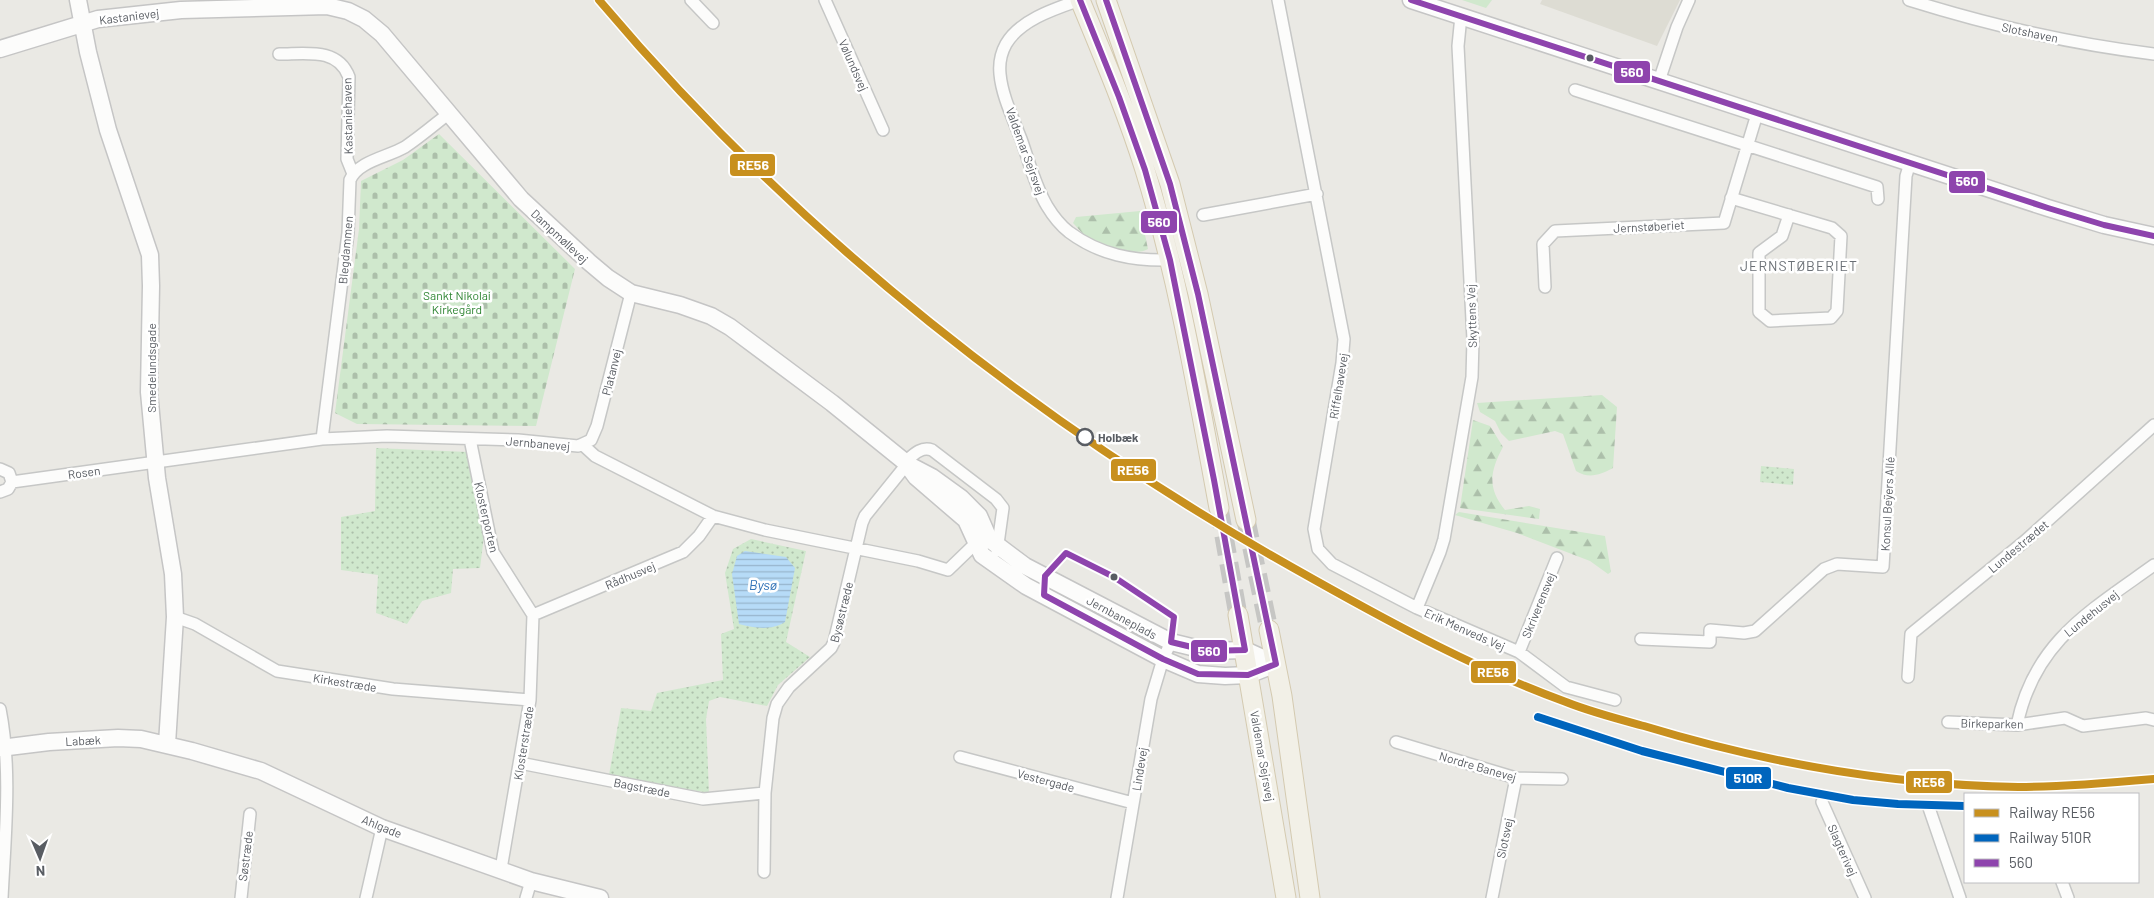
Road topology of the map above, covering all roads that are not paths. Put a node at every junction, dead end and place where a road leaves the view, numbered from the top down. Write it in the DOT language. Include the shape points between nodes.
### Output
graph roads {
  1 [pos="78,0"];
  2 [pos="691,0"];
  3 [pos="825,0"];
  4 [pos="1080,0"];
  5 [pos="1106,0"];
  6 [pos="1278,0"];
  7 [pos="1411,0"];
  8 [pos="1689,0"];
  9 [pos="1909,0"];
  10 [pos="181,5"];
  11 [pos="327,6"];
  12 [pos="1461,16"];
  13 [pos="82,23"];
  14 [pos="713,23"];
  15 [pos="0,49"];
  16 [pos="279,54"];
  17 [pos="2154,54"];
  18 [pos="1659,81"];
  19 [pos="1575,90"];
  20 [pos="448,114"];
  21 [pos="1758,114"];
  22 [pos="883,130"];
  23 [pos="1747,146"];
  24 [pos="1910,163"];
  25 [pos="352,174"];
  26 [pos="1317,194"];
  27 [pos="1732,198"];
  28 [pos="1878,200"];
  29 [pos="1202,215"];
  30 [pos="1789,215"];
  31 [pos="2154,236"];
  32 [pos="1170,260"];
  33 [pos="1545,287"];
  34 [pos="631,293"];
  35 [pos="839,408"];
  36 [pos="2154,424"];
  37 [pos="322,439"];
  38 [pos="470,439"];
  39 [pos="583,445"];
  40 [pos="156,462"];
  41 [pos="906,463"];
  42 [pos="0,469"];
  43 [pos="12,482"];
  44 [pos="0,492"];
  45 [pos="1219,508"];
  46 [pos="713,516"];
  47 [pos="1246,520"];
  48 [pos="976,543"];
  49 [pos="997,547"];
  50 [pos="856,548"];
  51 [pos="1318,549"];
  52 [pos="1557,558"];
  53 [pos="995,566"];
  54 [pos="2154,566"];
  55 [pos="1417,608"];
  56 [pos="1238,615"];
  57 [pos="533,616"];
  58 [pos="175,618"];
  59 [pos="1269,630"];
  60 [pos="1642,639"];
  61 [pos="1171,642"];
  62 [pos="1245,650"];
  63 [pos="1519,652"];
  64 [pos="1163,659"];
  65 [pos="1276,664"];
  66 [pos="1248,675"];
  67 [pos="1908,677"];
  68 [pos="530,700"];
  69 [pos="1615,700"];
  70 [pos="0,709"];
  71 [pos="2154,720"];
  72 [pos="1948,722"];
  73 [pos="2017,725"];
  74 [pos="1396,742"];
  75 [pos="167,744"];
  76 [pos="3,747"];
  77 [pos="960,757"];
  78 [pos="520,764"];
  79 [pos="1516,778"];
  80 [pos="1562,779"];
  81 [pos="765,794"];
  82 [pos="1822,802"];
  83 [pos="1133,803"];
  84 [pos="1929,808"];
  85 [pos="250,814"];
  86 [pos="382,828"];
  87 [pos="501,869"];
  88 [pos="764,872"];
  89 [pos="531,881"];
  90 [pos="2062,883"];
  91 [pos="2,898"];
  92 [pos="240,898"];
  93 [pos="366,898"];
  94 [pos="526,898"];
  95 [pos="600,898"];
  96 [pos="1117,898"];
  97 [pos="1286,898"];
  98 [pos="1310,898"];
  99 [pos="1492,898"];
  100 [pos="1865,898"];
  101 [pos="1960,898"];
  102 [pos="2068,898"];
  1 -- 13 [label="street, Smedelundsgade"];
  2 -- 14 [label="street"];
  3 -- 22 [label="street, Vølundsvej"];
  4 -- 32 [label="main road, Valdemar Sejrsvej" via="1142,160"];
  4 -- 32 [label="street, Valdemar Sejrsvej" via="1031,21 1013,34 1000,64 1007,99 1043,198 1063,227 1090,246 1111,254 1129,259"];
  5 -- 47 [label="main road" via="1170,184 1198,294"];
  6 -- 26 [label="street, Riffelhavevej"];
  7 -- 12 [label="street"];
  8 -- 18 [label="street"];
  9 -- 17 [label="street, Slotshaven" via="2003,26"];
  10 -- 11 [label="street, Kastanievej"];
  10 -- 13 [label="street, Kastanievej"];
  11 -- 20 [label="street, Dampmøllevej" via="364,19 382,34"];
  12 -- 18 [label="street"];
  12 -- 55 [label="street, Skyttens Vej" via="1458,46 1473,333 1472,377 1442,546"];
  13 -- 15 [label="street, Kastanievej"];
  13 -- 40 [label="street, Smedelundsgade" via="108,130 150,255 149,392"];
  16 -- 25 [label="street, Kastaniehaven" via="326,54 345,68 349,77 348,159"];
  18 -- 21 [label="street"];
  19 -- 23 [label="street"];
  20 -- 25 [label="street" via="402,149 362,166"];
  20 -- 34 [label="street, Dampmøllevej" via="540,218 589,262"];
  21 -- 23 [label="street, Jernstøberiet"];
  21 -- 24 [label="street"];
  23 -- 27 [label="street, Jernstøberiet"];
  23 -- 28 [label="street" via="1877,187"];
  24 -- 31 [label="street" via="2080,218"];
  24 -- 60 [label="street, Konsul Beÿers Allé" via="1906,176 1883,567 1837,564 1824,569 1755,631 1710,630 1710,642"];
  25 -- 37 [label="street, Blegdammen" via="348,188 348,234"];
  26 -- 29 [label="street"];
  26 -- 51 [label="street, Riffelhavevej" via="1344,339 1314,529"];
  27 -- 30 [label="street"];
  27 -- 33 [label="street, Jernstøberiet" via="1724,223 1555,231 1542,244"];
  30 -- 30 [label="street" via="1832,228 1842,236 1837,311 1831,318 1770,321 1759,312 1759,253 1782,236"];
  32 -- 45 [label="main road, Valdemar Sejrsvej"];
  34 -- 35 [label="street, Dampmøllevej" via="711,316"];
  34 -- 39 [label="street, Platanvej" via="597,426 591,440"];
  35 -- 41 [label="street, Jernbaneplads"];
  36 -- 67 [label="street, Lundestrædet" via="2025,541 1911,634"];
  37 -- 38 [label="street, Jernbanevej" via="387,436"];
  37 -- 40 [label="street, Jernbanevej"];
  38 -- 39 [label="street, Jernbanevej"];
  38 -- 57 [label="street, Klosterporten" via="492,552"];
  39 -- 46 [label="street, Jernbanevej" via="595,456"];
  40 -- 43 [label="street, Rosen"];
  40 -- 58 [label="street, Smedelundsgade" via="173,574"];
  41 -- 48 [label="street, Jernbaneplads" via="921,482 966,520"];
  41 -- 49 [label="street, Jernbaneplads" via="932,477 972,508"];
  41 -- 49 [label="street" via="927,448 996,498 1003,508"];
  41 -- 50 [label="street, Bysøstræde" via="866,516"];
  42 -- 43 [label="street" via="8,473"];
  43 -- 44 [label="street" via="8,489"];
  46 -- 50 [label="street, Jernbanevej"];
  46 -- 57 [label="street, Rådhusvej" via="683,552"];
  48 -- 50 [label="street, Jernbanevej" via="948,570"];
  48 -- 53 [label="street, Jernbaneplads" via="982,555"];
  49 -- 53 [label="street"];
  49 -- 61 [label="street, Jernbaneplads" via="1024,566"];
  50 -- 81 [label="street, Bysøstræde" via="834,642 828,653 788,687 777,704"];
  51 -- 55 [label="street, Erik Menveds Vej" via="1332,564"];
  52 -- 63 [label="street, Skriverensvej"];
  53 -- 64 [label="street, Jernbaneplads"];
  54 -- 73 [label="street, Lundehusvej" via="2073,625 2053,646 2031,681"];
  55 -- 63 [label="street, Erik Menveds Vej"];
  56 -- 62 [label="main road, Valdemar Sejrsvej"];
  57 -- 68 [label="street, Klosterstræde"];
  58 -- 68 [label="street, Kirkestræde" via="195,624 277,671 368,686"];
  58 -- 75 [label="street, Smedelundsgade"];
  59 -- 65 [label="main road, Valdemar Sejrsvej"];
  61 -- 62 [label="street, Jernbaneplads" via="1208,651"];
  61 -- 64 [label="street, Lindevej"];
  62 -- 65 [label="street, Jernbaneplads"];
  62 -- 66 [label="main road, Valdemar Sejrsvej"];
  63 -- 69 [label="street, Erik Menveds Vej" via="1566,686"];
  64 -- 66 [label="street, Jernbaneplads" via="1206,676"];
  64 -- 83 [label="street, Lindevej" via="1151,698"];
  65 -- 66 [label="street, Jernbaneplads"];
  65 -- 98 [label="main road, Valdemar Sejrsvej"];
  66 -- 97 [label="main road, Valdemar Sejrsvej"];
  68 -- 78 [label="street, Klosterstræde"];
  70 -- 76 [label="street"];
  71 -- 73 [label="street, Birkeparken" via="2146,718 2083,726 2065,718"];
  72 -- 73 [label="street, Birkeparken"];
  74 -- 79 [label="street, Nordre Banevej"];
  75 -- 76 [label="street, Labæk" via="118,738"];
  75 -- 86 [label="street, Ahlgade" via="261,771"];
  76 -- 91 [label="street" via="6,815"];
  77 -- 83 [label="street, Vestergade"];
  78 -- 81 [label="street, Bagstræde" via="704,799"];
  78 -- 87 [label="street, Klosterstræde"];
  79 -- 80 [label="street, Nordre Banevej"];
  79 -- 99 [label="street, Slotsvej"];
  81 -- 88 [label="street, Bysøstræde"];
  82 -- 100 [label="street, Slagterivej"];
  83 -- 96 [label="street, Lindevej"];
  84 -- 101 [label="street"];
  85 -- 92 [label="street, Søstræde"];
  86 -- 87 [label="street, Ahlgade"];
  86 -- 93 [label="street"];
  87 -- 89 [label="street, Ahlgade"];
  89 -- 94 [label="street"];
  89 -- 95 [label="street, Ahlgade"];
  90 -- 102 [label="street"];
}
